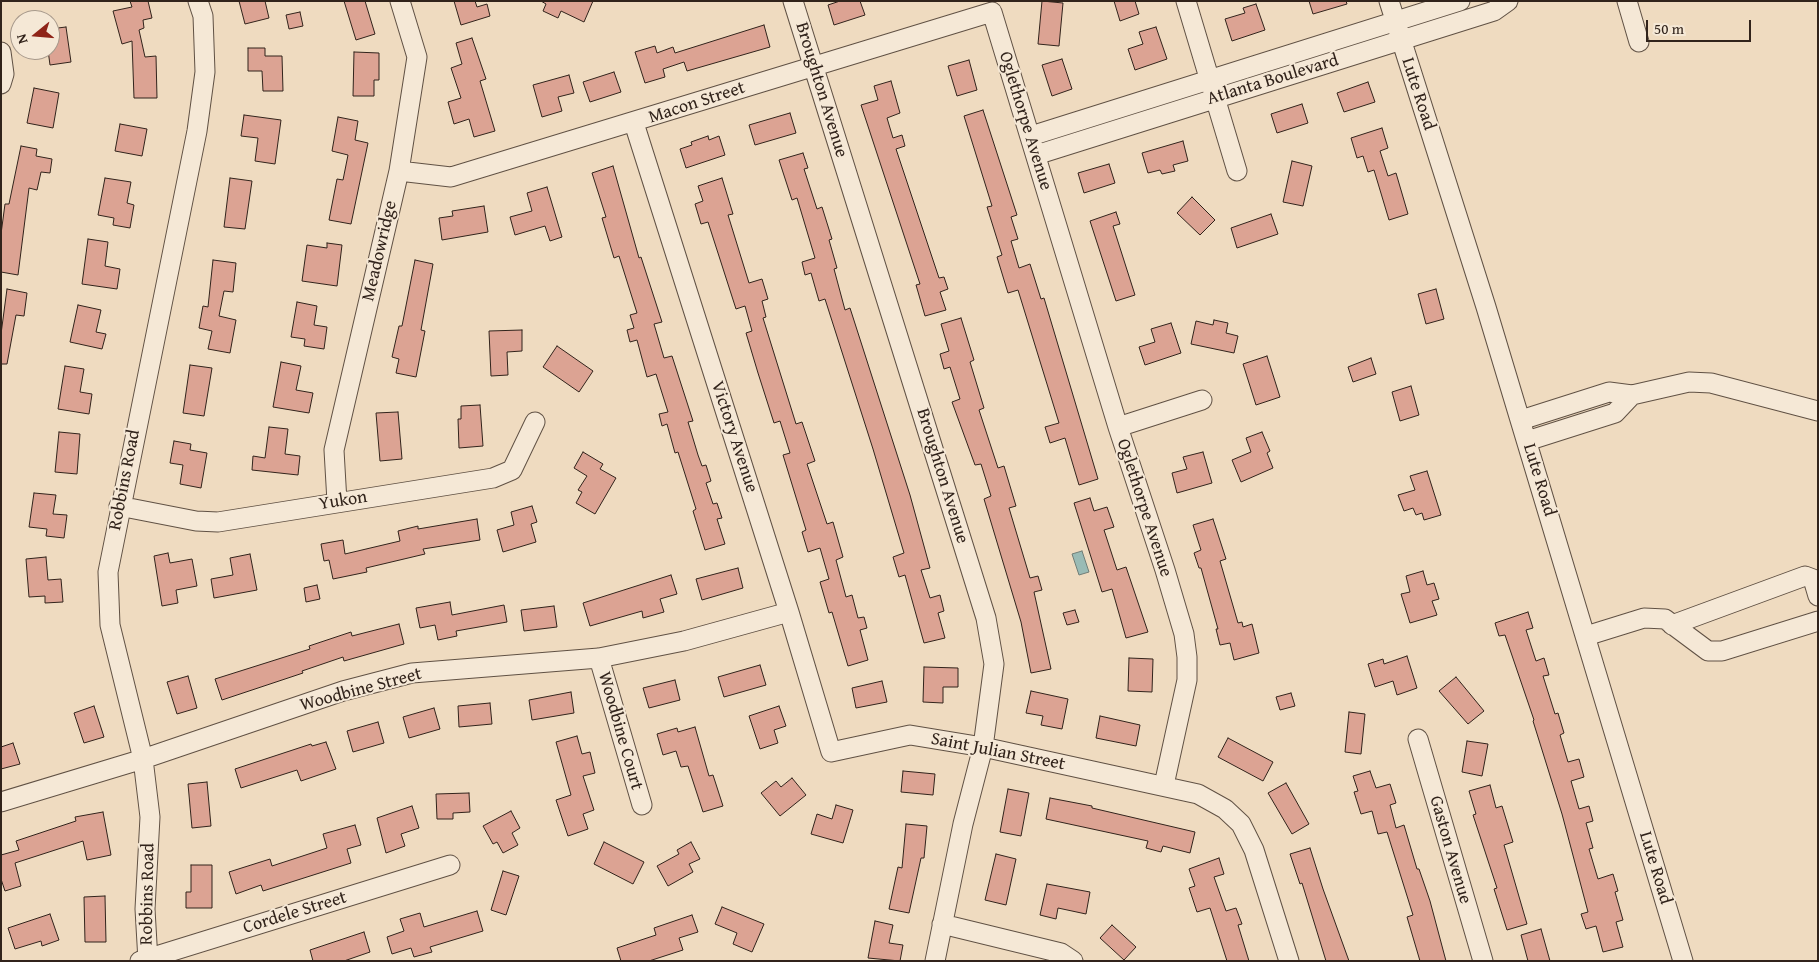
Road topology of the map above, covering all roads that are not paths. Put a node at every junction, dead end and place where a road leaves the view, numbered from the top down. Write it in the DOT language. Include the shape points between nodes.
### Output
graph roads {
  1 [pos="198,1"];
  2 [pos="400,1"];
  3 [pos="793,1"];
  4 [pos="1186,1"];
  5 [pos="1389,1"];
  6 [pos="1460,1"];
  7 [pos="1508,1"];
  8 [pos="1627,1"];
  9 [pos="992,12"];
  10 [pos="1395,22"];
  11 [pos="1402,41"];
  12 [pos="1639,42"];
  13 [pos="1,52"];
  14 [pos="813,66"];
  15 [pos="1,84"];
  16 [pos="1213,88"];
  17 [pos="634,123"];
  18 [pos="1030,136"];
  19 [pos="1036,155"];
  20 [pos="399,171"];
  21 [pos="1237,171"];
  22 [pos="1632,395"];
  23 [pos="1202,400"];
  24 [pos="1818,411"];
  25 [pos="1520,420"];
  26 [pos="535,422"];
  27 [pos="1118,427"];
  28 [pos="1527,441"];
  29 [pos="337,502"];
  30 [pos="119,506"];
  31 [pos="1818,596"];
  32 [pos="789,612"];
  33 [pos="1818,621"];
  34 [pos="1672,625"];
  35 [pos="1586,636"];
  36 [pos="599,658"];
  37 [pos="1418,739"];
  38 [pos="983,747"];
  39 [pos="831,752"];
  40 [pos="143,759"];
  41 [pos="1164,785"];
  42 [pos="1,802"];
  43 [pos="642,805"];
  44 [pos="450,866"];
  45 [pos="942,924"];
  46 [pos="145,960"];
  47 [pos="935,961"];
  48 [pos="1073,961"];
  49 [pos="1289,961"];
  50 [pos="1483,961"];
  51 [pos="1683,961"];
  1 -- 30 [label="street, Robbins Road" via="202,16 205,72 197,131"];
  2 -- 20 [label="street, Meadowridge" via="417,57"];
  3 -- 14 [label="street, Broughton Avenue"];
  4 -- 16 [label="street"];
  5 -- 10 [label="street, Lute Road"];
  6 -- 10 [label="street, Atlanta Boulevard"];
  7 -- 11 [label="street, Atlanta Boulevard" via="1494,11"];
  8 -- 12 [label="street"];
  9 -- 14 [label="street, Macon Street"];
  9 -- 18 [label="street, Oglethorpe Avenue"];
  10 -- 11 [label="street, Lute Road"];
  10 -- 16 [label="street, Atlanta Boulevard"];
  11 -- 16 [label="street, Atlanta Boulevard"];
  11 -- 25 [label="street, Lute Road"];
  13 -- 15 [label="street" via="4,74"];
  14 -- 17 [label="street, Macon Street"];
  14 -- 38 [label="street, Broughton Avenue" via="986,618 994,664"];
  16 -- 18 [label="street, Atlanta Boulevard"];
  16 -- 19 [label="street, Atlanta Boulevard"];
  16 -- 21 [label="street"];
  17 -- 20 [label="street, Macon Street" via="451,177"];
  17 -- 32 [label="street, Victory Avenue"];
  18 -- 19 [label="street, Oglethorpe Avenue"];
  19 -- 27 [label="street, Oglethorpe Avenue"];
  20 -- 29 [label="street, Meadowridge" via="334,450"];
  22 -- 24 [label="street" via="1689,382 1711,383"];
  22 -- 25 [label="street" via="1609,392"];
  22 -- 28 [label="street" via="1615,413"];
  23 -- 27 [label="street"];
  25 -- 28 [label="street, Lute Road"];
  26 -- 29 [label="street, Yukon" via="512,470 493,478"];
  27 -- 41 [label="street, Oglethorpe Avenue" via="1165,570 1184,634 1187,657 1182,708"];
  28 -- 35 [label="street, Lute Road"];
  29 -- 30 [label="street, Yukon" via="218,522 196,521"];
  30 -- 40 [label="street, Robbins Road" via="108,572 110,625"];
  31 -- 34 [label="street" via="1812,579 1805,576"];
  32 -- 36 [label="street, Woodbine Street" via="684,641"];
  32 -- 39 [label="street, Victory Avenue"];
  33 -- 34 [label="street" via="1722,651 1708,651"];
  34 -- 35 [label="street" via="1665,619 1644,618"];
  35 -- 51 [label="street, Lute Road"];
  36 -- 40 [label="street, Woodbine Street" via="412,673 343,690"];
  36 -- 43 [label="street, Woodbine Court"];
  37 -- 50 [label="street, Gaston Avenue"];
  38 -- 39 [label="street, Saint Julian Street" via="910,735"];
  38 -- 41 [label="street, Saint Julian Street"];
  38 -- 45 [label="street, Broughton Avenue"];
  40 -- 42 [label="street, Woodbine Street"];
  40 -- 46 [label="street, Robbins Road" via="150,817"];
  41 -- 49 [label="street" via="1198,794 1226,809 1241,824 1254,850"];
  44 -- 46 [label="street, Cordele Street"];
  45 -- 47 [label="street, Broughton Avenue"];
  45 -- 48 [label="street" via="1061,953"];
}
